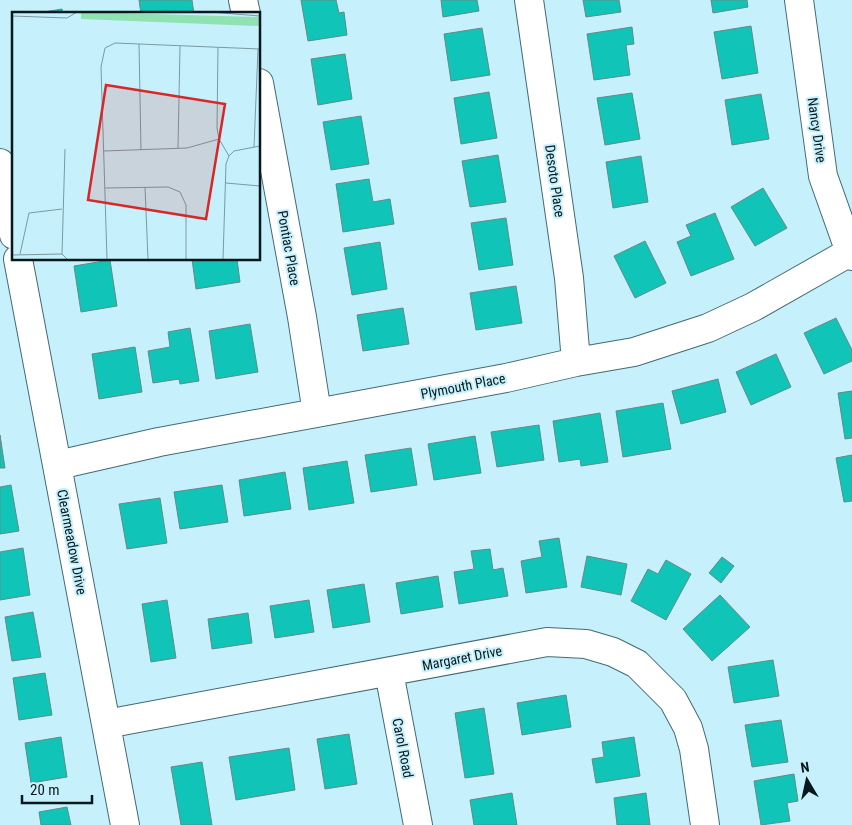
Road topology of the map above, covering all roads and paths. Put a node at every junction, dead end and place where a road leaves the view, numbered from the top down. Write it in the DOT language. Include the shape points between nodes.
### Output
graph roads {
  1 [pos="529,0"];
  2 [pos="799,0"];
  3 [pos="260,88"];
  4 [pos="0,163"];
  5 [pos="12,225"];
  6 [pos="851,254"];
  7 [pos="18,260"];
  8 [pos="576,362"];
  9 [pos="317,413"];
  10 [pos="58,465"];
  11 [pos="389,672"];
  12 [pos="106,724"];
  13 [pos="126,825"];
  14 [pos="418,825"];
  15 [pos="705,825"];
  1 -- 8 [label="street, Desoto Place" via="569,278"];
  2 -- 6 [label="street, Nancy Drive" via="823,176"];
  3 -- 9 [label="street, Pontiac Place"];
  4 -- 5 [label="street"];
  6 -- 8 [label="street, Plymouth Place" via="708,328 634,352"];
  7 -- 10 [label="street, Clearmeadow Drive"];
  8 -- 9 [label="street, Plymouth Place"];
  9 -- 10 [label="street, Plymouth Place" via="159,442"];
  10 -- 12 [label="street, Clearmeadow Drive"];
  11 -- 12 [label="street, Margaret Drive"];
  11 -- 14 [label="street, Carol Road"];
  11 -- 15 [label="street, Margaret Drive" via="547,642 586,644 613,652 636,664 673,700 688,728"];
  12 -- 13 [label="street, Clearmeadow Drive"];
}
